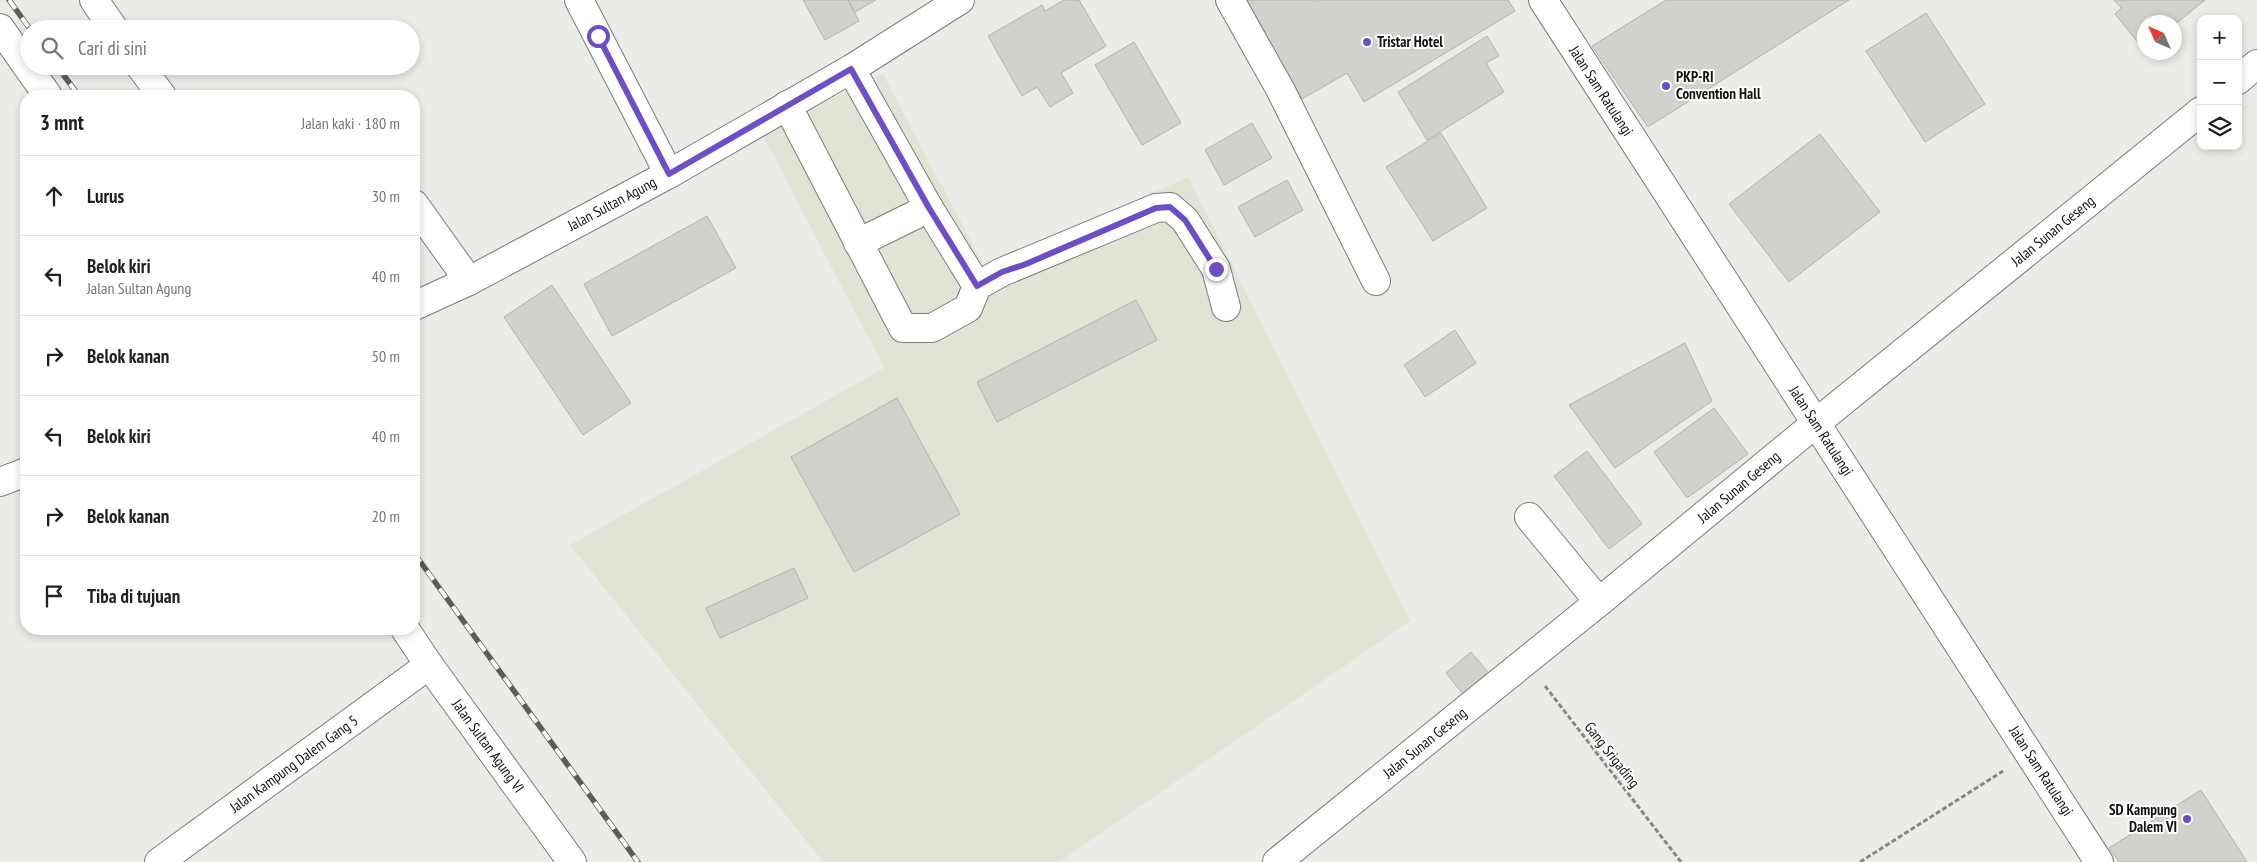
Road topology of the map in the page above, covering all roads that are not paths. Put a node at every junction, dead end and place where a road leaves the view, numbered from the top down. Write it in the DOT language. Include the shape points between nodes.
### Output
graph roads {
  1 [pos="94,0"];
  2 [pos="579,0"];
  3 [pos="960,0"];
  4 [pos="1230,0"];
  5 [pos="1543,0"];
  6 [pos="933,7"];
  7 [pos="108,20"];
  8 [pos="0,28"];
  9 [pos="20,56"];
  10 [pos="2257,64"];
  11 [pos="851,69"];
  12 [pos="33,75"];
  13 [pos="147,75"];
  14 [pos="2242,77"];
  15 [pos="44,90"];
  16 [pos="158,90"];
  17 [pos="787,104"];
  18 [pos="2197,113"];
  19 [pos="669,174"];
  20 [pos="929,208"];
  21 [pos="420,212"];
  22 [pos="858,242"];
  23 [pos="469,281"];
  24 [pos="1376,281"];
  25 [pos="977,286"];
  26 [pos="420,303"];
  27 [pos="1226,306"];
  28 [pos="1816,423"];
  29 [pos="20,474"];
  30 [pos="0,482"];
  31 [pos="1529,517"];
  32 [pos="1599,602"];
  33 [pos="409,635"];
  34 [pos="429,665"];
  35 [pos="159,862"];
  36 [pos="572,862"];
  37 [pos="1277,862"];
  38 [pos="2099,862"];
  1 -- 7 [label="street"];
  2 -- 19 [label="street"];
  3 -- 6 [label="street, Jalan Sultan Agung"];
  4 -- 24 [label="street" via="1280,89"];
  5 -- 28 [label="street, Jalan Sam Ratulangi"];
  6 -- 11 [label="street, Jalan Sultan Agung"];
  8 -- 9 [label="street"];
  10 -- 14 [label="street"];
  11 -- 17 [label="street, Jalan Sultan Agung"];
  11 -- 20 [label="street"];
  12 -- 15 [label="street"];
  13 -- 16 [label="street"];
  17 -- 19 [label="street, Jalan Sultan Agung"];
  17 -- 22 [label="street"];
  18 -- 28 [label="street, Jalan Sunan Geseng"];
  19 -- 23 [label="street, Jalan Sultan Agung"];
  20 -- 22 [label="street"];
  20 -- 25 [label="street"];
  21 -- 23 [label="street"];
  22 -- 25 [label="street" via="903,328 932,328 968,308"];
  23 -- 26 [label="street, Jalan Sultan Agung"];
  25 -- 27 [label="street" via="1002,272 1156,208 1170,207 1185,220 1216,269"];
  28 -- 32 [label="street, Jalan Sunan Geseng"];
  28 -- 38 [label="street, Jalan Sam Ratulangi"];
  29 -- 30 [label="street"];
  31 -- 32 [label="street"];
  32 -- 37 [label="street, Jalan Sunan Geseng"];
  33 -- 34 [label="street, Jalan Sultan Agung VI"];
  34 -- 35 [label="street, Jalan Kampung Dalem Gang 5"];
  34 -- 36 [label="street, Jalan Sultan Agung VI"];
}
